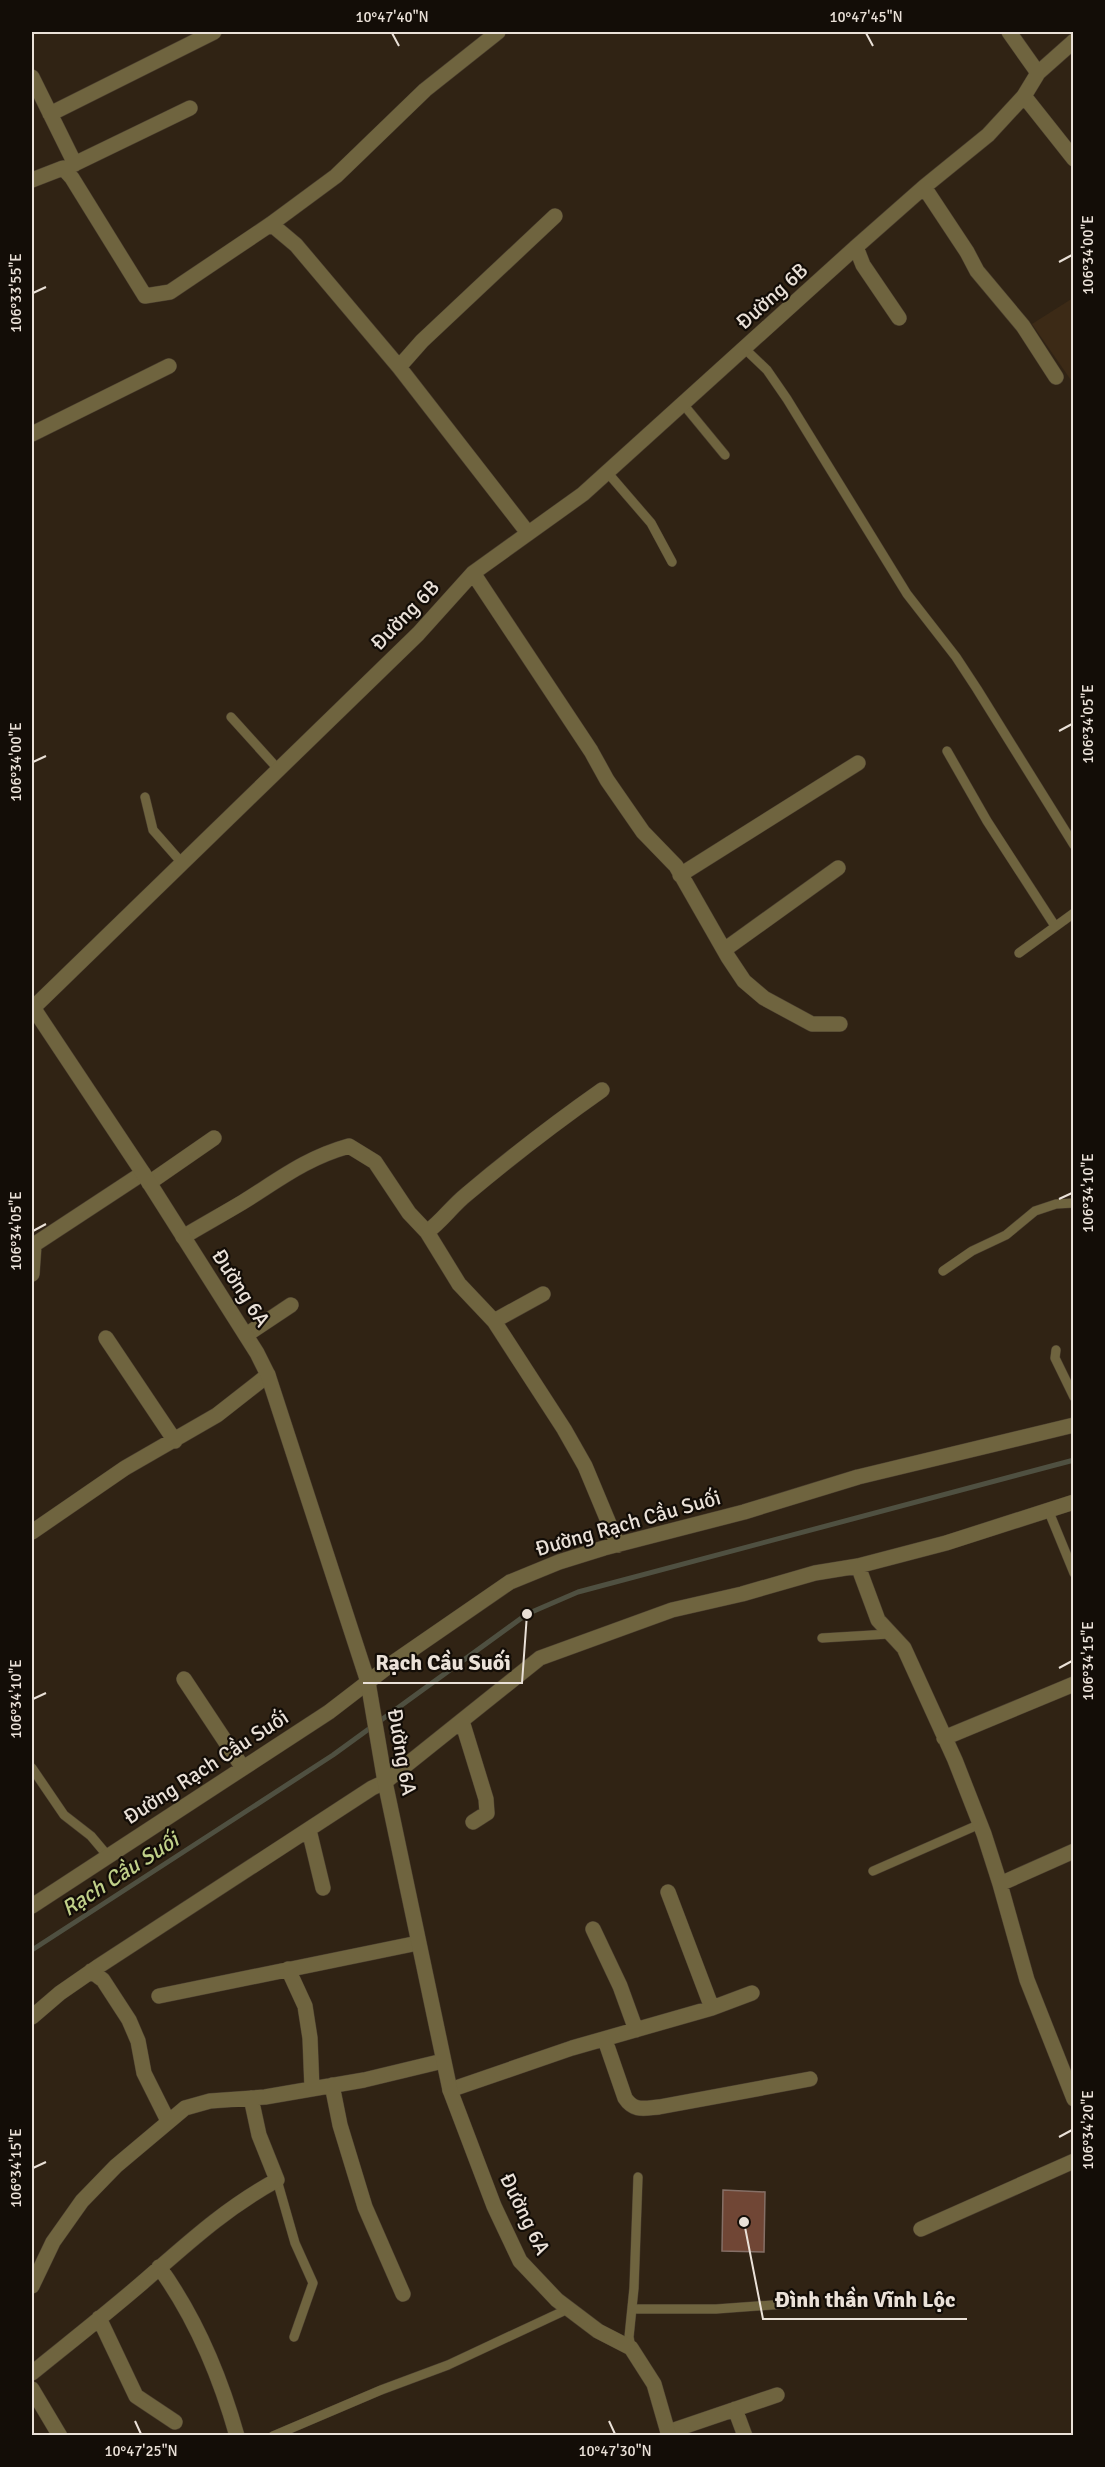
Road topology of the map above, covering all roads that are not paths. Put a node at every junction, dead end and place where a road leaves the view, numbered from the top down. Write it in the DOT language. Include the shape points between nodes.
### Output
graph roads {
  1 [pos="214,32"];
  2 [pos="498,32"];
  3 [pos="1009,32"];
  4 [pos="1074,41"];
  5 [pos="1038,74"];
  6 [pos="32,77"];
  7 [pos="1024,96"];
  8 [pos="190,108"];
  9 [pos="50,114"];
  10 [pos="1074,159"];
  11 [pos="69,167"];
  12 [pos="32,180"];
  13 [pos="924,187"];
  14 [pos="555,216"];
  15 [pos="271,224"];
  16 [pos="852,250"];
  17 [pos="898,318"];
  18 [pos="745,349"];
  19 [pos="170,366"];
  20 [pos="399,367"];
  21 [pos="1056,376"];
  22 [pos="683,404"];
  23 [pos="32,434"];
  24 [pos="725,455"];
  25 [pos="607,472"];
  26 [pos="528,533"];
  27 [pos="672,562"];
  28 [pos="474,573"];
  29 [pos="231,717"];
  30 [pos="947,751"];
  31 [pos="858,763"];
  32 [pos="278,769"];
  33 [pos="145,797"];
  34 [pos="1074,844"];
  35 [pos="182,863"];
  36 [pos="838,868"];
  37 [pos="681,875"];
  38 [pos="1074,913"];
  39 [pos="1055,926"];
  40 [pos="724,950"];
  41 [pos="1019,953"];
  42 [pos="32,1007"];
  43 [pos="840,1024"];
  44 [pos="602,1090"];
  45 [pos="214,1138"];
  46 [pos="146,1178"];
  47 [pos="1074,1203"];
  48 [pos="428,1232"];
  49 [pos="183,1236"];
  50 [pos="33,1246"];
  51 [pos="943,1271"];
  52 [pos="32,1274"];
  53 [pos="543,1294"];
  54 [pos="291,1305"];
  55 [pos="494,1321"];
  56 [pos="246,1335"];
  57 [pos="106,1338"];
  58 [pos="1056,1350"];
  59 [pos="268,1375"];
  60 [pos="1074,1397"];
  61 [pos="1074,1425"];
  62 [pos="175,1441"];
  63 [pos="1074,1502"];
  64 [pos="1049,1512"];
  65 [pos="32,1532"];
  66 [pos="618,1545"];
  67 [pos="858,1566"];
  68 [pos="1074,1573"];
  69 [pos="889,1634"];
  70 [pos="822,1638"];
  71 [pos="184,1679"];
  72 [pos="1074,1684"];
  73 [pos="369,1687"];
  74 [pos="462,1721"];
  75 [pos="944,1738"];
  76 [pos="32,1768"];
  77 [pos="243,1768"];
  78 [pos="385,1778"];
  79 [pos="473,1822"];
  80 [pos="980,1824"];
  81 [pos="309,1830"];
  82 [pos="1074,1851"];
  83 [pos="107,1855"];
  84 [pos="873,1871"];
  85 [pos="1000,1884"];
  86 [pos="323,1888"];
  87 [pos="668,1892"];
  88 [pos="32,1906"];
  89 [pos="593,1929"];
  90 [pos="418,1943"];
  91 [pos="288,1970"];
  92 [pos="91,1971"];
  93 [pos="752,1993"];
  94 [pos="159,1996"];
  95 [pos="712,2008"];
  96 [pos="32,2017"];
  97 [pos="636,2030"];
  98 [pos="605,2040"];
  99 [pos="443,2061"];
  100 [pos="810,2079"];
  101 [pos="332,2085"];
  102 [pos="312,2089"];
  103 [pos="450,2090"];
  104 [pos="250,2098"];
  105 [pos="1074,2099"];
  106 [pos="168,2121"];
  107 [pos="1074,2162"];
  108 [pos="638,2177"];
  109 [pos="277,2180"];
  110 [pos="921,2229"];
  111 [pos="159,2267"];
  112 [pos="32,2286"];
  113 [pos="404,2294"];
  114 [pos="799,2302"];
  115 [pos="632,2308"];
  116 [pos="568,2309"];
  117 [pos="99,2318"];
  118 [pos="294,2337"];
  119 [pos="631,2348"];
  120 [pos="32,2373"];
  121 [pos="32,2389"];
  122 [pos="777,2395"];
  123 [pos="735,2409"];
  124 [pos="175,2422"];
  125 [pos="699,2430"];
  126 [pos="668,2434"];
  127 [pos="60,2436"];
  128 [pos="237,2436"];
  129 [pos="273,2436"];
  130 [pos="745,2436"];
  1 -- 9 [label="street"];
  2 -- 15 [label="street" via="425,90 336,176"];
  3 -- 5 [label="street"];
  4 -- 5 [label="street"];
  5 -- 7 [label="street"];
  6 -- 9 [label="street"];
  7 -- 10 [label="street"];
  7 -- 13 [label="street" via="988,135"];
  8 -- 11 [label="street"];
  9 -- 11 [label="street"];
  11 -- 12 [label="street"];
  11 -- 15 [label="street" via="145,296 170,292"];
  13 -- 16 [label="street"];
  13 -- 21 [label="street" via="977,272 1023,326"];
  14 -- 20 [label="street" via="422,340"];
  15 -- 20 [label="street" via="296,245"];
  16 -- 17 [label="street"];
  16 -- 18 [label="street, Đường 6B"];
  18 -- 22 [label="street, Đường 6B"];
  18 -- 34 [label="lane" via="767,370 787,399 907,594 956,657"];
  19 -- 23 [label="street"];
  20 -- 26 [label="street"];
  22 -- 24 [label="lane"];
  22 -- 25 [label="street, Đường 6B"];
  25 -- 26 [label="street, Đường 6B"];
  25 -- 27 [label="lane" via="651,523"];
  26 -- 28 [label="street, Đường 6B"];
  28 -- 32 [label="street, Đường 6B" via="418,634"];
  28 -- 37 [label="street" via="607,780 643,832"];
  29 -- 32 [label="lane"];
  30 -- 39 [label="lane"];
  31 -- 37 [label="street"];
  32 -- 35 [label="street, Đường 6B"];
  33 -- 35 [label="lane" via="153,830"];
  35 -- 42 [label="street, Đường 6B"];
  36 -- 40 [label="street"];
  37 -- 40 [label="street"];
  38 -- 39 [label="lane"];
  39 -- 41 [label="lane"];
  40 -- 43 [label="street" via="744,981 764,998 812,1024"];
  42 -- 46 [label="street, Đường 6A"];
  44 -- 48 [label="street" via="529,1142 453,1205"];
  45 -- 46 [label="street"];
  46 -- 49 [label="street, Đường 6A"];
  46 -- 50 [label="street" via="84,1210"];
  47 -- 51 [label="lane" via="1035,1211 1006,1235"];
  48 -- 49 [label="street" via="409,1213 375,1162 349,1146 290,1170"];
  48 -- 55 [label="street" via="459,1284"];
  49 -- 56 [label="street, Đường 6A"];
  50 -- 52 [label="street"];
  53 -- 55 [label="street"];
  54 -- 56 [label="street"];
  55 -- 66 [label="street" via="585,1466"];
  56 -- 59 [label="street, Đường 6A"];
  57 -- 62 [label="street"];
  58 -- 60 [label="lane" via="1055,1358"];
  59 -- 62 [label="street" via="217,1416"];
  59 -- 73 [label="street, Đường 6A"];
  61 -- 66 [label="street, Đường Rạch Cầu Suối" via="858,1477"];
  62 -- 65 [label="street" via="125,1468"];
  63 -- 64 [label="street"];
  64 -- 67 [label="street"];
  64 -- 68 [label="lane"];
  66 -- 73 [label="street, Đường Rạch Cầu Suối" via="559,1562 510,1582"];
  67 -- 69 [label="street" via="878,1620"];
  67 -- 74 [label="street" via="815,1573 672,1610 574,1644 540,1658"];
  69 -- 70 [label="lane"];
  69 -- 75 [label="street" via="904,1648"];
  71 -- 77 [label="street"];
  72 -- 75 [label="street"];
  73 -- 77 [label="street, Đường Rạch Cầu Suối"];
  73 -- 78 [label="street, Đường 6A"];
  74 -- 78 [label="street"];
  74 -- 79 [label="street" via="486,1799 487,1813"];
  75 -- 80 [label="street"];
  76 -- 83 [label="lane" via="64,1815 91,1836"];
  77 -- 83 [label="street, Đường Rạch Cầu Suối"];
  78 -- 81 [label="street"];
  78 -- 90 [label="street, Đường 6A"];
  80 -- 84 [label="lane"];
  80 -- 85 [label="street"];
  81 -- 86 [label="street"];
  81 -- 92 [label="street"];
  82 -- 85 [label="street"];
  83 -- 88 [label="street, Đường Rạch Cầu Suối"];
  85 -- 105 [label="street" via="1027,1980"];
  87 -- 95 [label="street"];
  89 -- 97 [label="street"];
  90 -- 91 [label="street"];
  90 -- 99 [label="street, Đường 6A"];
  91 -- 94 [label="street"];
  91 -- 102 [label="street" via="305,2006"];
  92 -- 96 [label="street"];
  92 -- 106 [label="street" via="103,1980 129,2020 144,2073"];
  93 -- 95 [label="street"];
  95 -- 97 [label="street"];
  97 -- 98 [label="street"];
  98 -- 100 [label="street" via="625,2098 635,2108"];
  98 -- 103 [label="street"];
  99 -- 101 [label="street"];
  99 -- 103 [label="street, Đường 6A"];
  101 -- 102 [label="street"];
  101 -- 113 [label="street" via="365,2207"];
  102 -- 104 [label="street"];
  103 -- 116 [label="street, Đường 6A" via="494,2206 520,2261"];
  104 -- 106 [label="street" via="210,2101 185,2108"];
  104 -- 109 [label="street" via="259,2135"];
  106 -- 112 [label="street" via="82,2201 53,2242"];
  107 -- 110 [label="street"];
  108 -- 115 [label="lane"];
  109 -- 111 [label="street" via="236,2204"];
  109 -- 118 [label="lane" via="295,2243 313,2283"];
  111 -- 117 [label="street"];
  111 -- 128 [label="street" via="183,2300 226,2398"];
  114 -- 115 [label="lane" via="716,2309"];
  115 -- 119 [label="lane"];
  116 -- 119 [label="street, Đường 6A"];
  116 -- 129 [label="lane" via="448,2365"];
  117 -- 120 [label="street"];
  117 -- 124 [label="street" via="136,2396"];
  119 -- 126 [label="street" via="654,2384"];
  121 -- 127 [label="street"];
  122 -- 123 [label="street"];
  123 -- 125 [label="street"];
  123 -- 130 [label="street"];
  125 -- 126 [label="street"];
}
